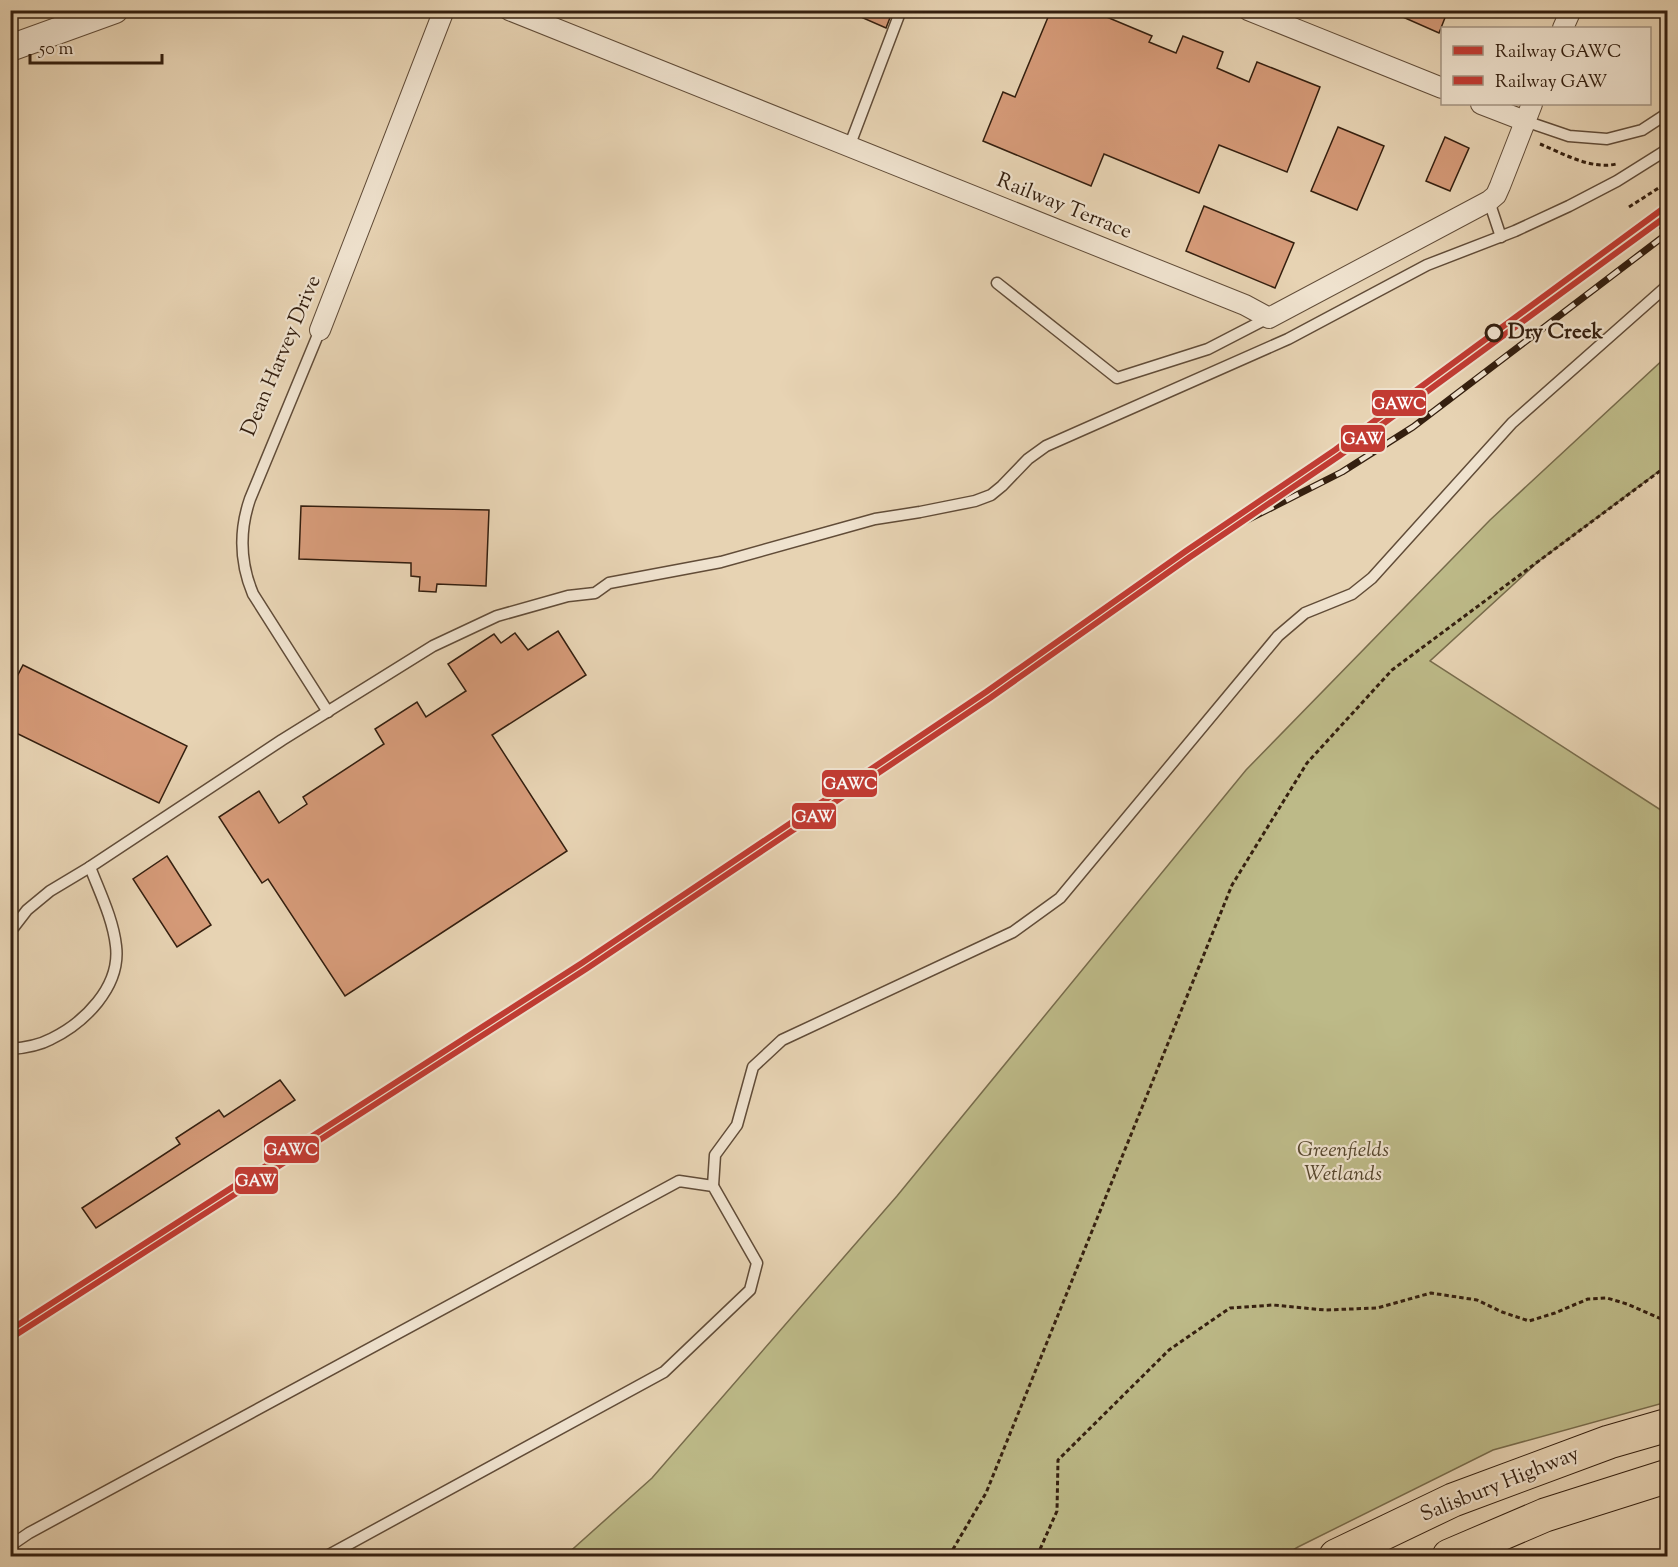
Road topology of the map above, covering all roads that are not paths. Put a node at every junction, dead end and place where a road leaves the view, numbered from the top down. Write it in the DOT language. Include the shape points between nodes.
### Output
graph roads {
  1 [pos="115,10"];
  2 [pos="444,10"];
  3 [pos="508,10"];
  4 [pos="902,10"];
  5 [pos="1248,10"];
  6 [pos="1571,10"];
  7 [pos="1563,27"];
  8 [pos="10,48"];
  9 [pos="1441,87"];
  10 [pos="1487,105"];
  11 [pos="1529,112"];
  12 [pos="1668,113"];
  13 [pos="849,147"];
  14 [pos="1668,149"];
  15 [pos="1489,201"];
  16 [pos="1501,237"];
  17 [pos="997,284"];
  18 [pos="1668,285"];
  19 [pos="1269,318"];
  20 [pos="320,330"];
  21 [pos="328,712"];
  22 [pos="90,867"];
  23 [pos="10,932"];
  24 [pos="10,1049"];
  25 [pos="713,1186"];
  26 [pos="1668,1425"];
  27 [pos="1668,1476"];
  28 [pos="10,1546"];
  29 [pos="327,1557"];
  30 [pos="1336,1557"];
  31 [pos="1449,1557"];
  1 -- 8 [label="street"];
  2 -- 20 [label="street, Dean Harvey Drive"];
  3 -- 13 [label="street, Railway Terrace"];
  4 -- 13 [label="lane"];
  5 -- 9 [label="street"];
  6 -- 7 [label="street"];
  10 -- 11 [label="street"];
  11 -- 12 [label="lane" via="1569,136 1607,139 1642,130"];
  11 -- 15 [label="street" via="1496,195"];
  13 -- 19 [label="street, Railway Terrace"];
  14 -- 16 [label="lane" via="1617,181"];
  15 -- 16 [label="lane"];
  15 -- 19 [label="street"];
  16 -- 21 [label="lane" via="1427,265 1288,339 1046,446 983,498 875,519 721,562 609,583 595,593 568,596 497,616 433,646"];
  17 -- 19 [label="lane" via="1117,378 1208,349"];
  18 -- 25 [label="lane" via="1512,423 1372,578 1352,594 1305,613 1278,636 1060,898 1013,932 782,1040 753,1067 736,1125 716,1155"];
  20 -- 21 [label="lane, Dean Harvey Drive" via="249,499 242,552 253,594"];
  21 -- 22 [label="lane"];
  22 -- 23 [label="lane" via="50,891 27,910"];
  22 -- 24 [label="lane" via="117,948 113,974 89,1014 51,1039"];
  25 -- 28 [label="lane" via="679,1181"];
  25 -- 29 [label="lane" via="757,1263 750,1290 664,1372"];
  26 -- 30 [label="highway, Salisbury Highway" via="1610,1442 1453,1500"];
  27 -- 31 [label="highway" via="1545,1515"];
}
